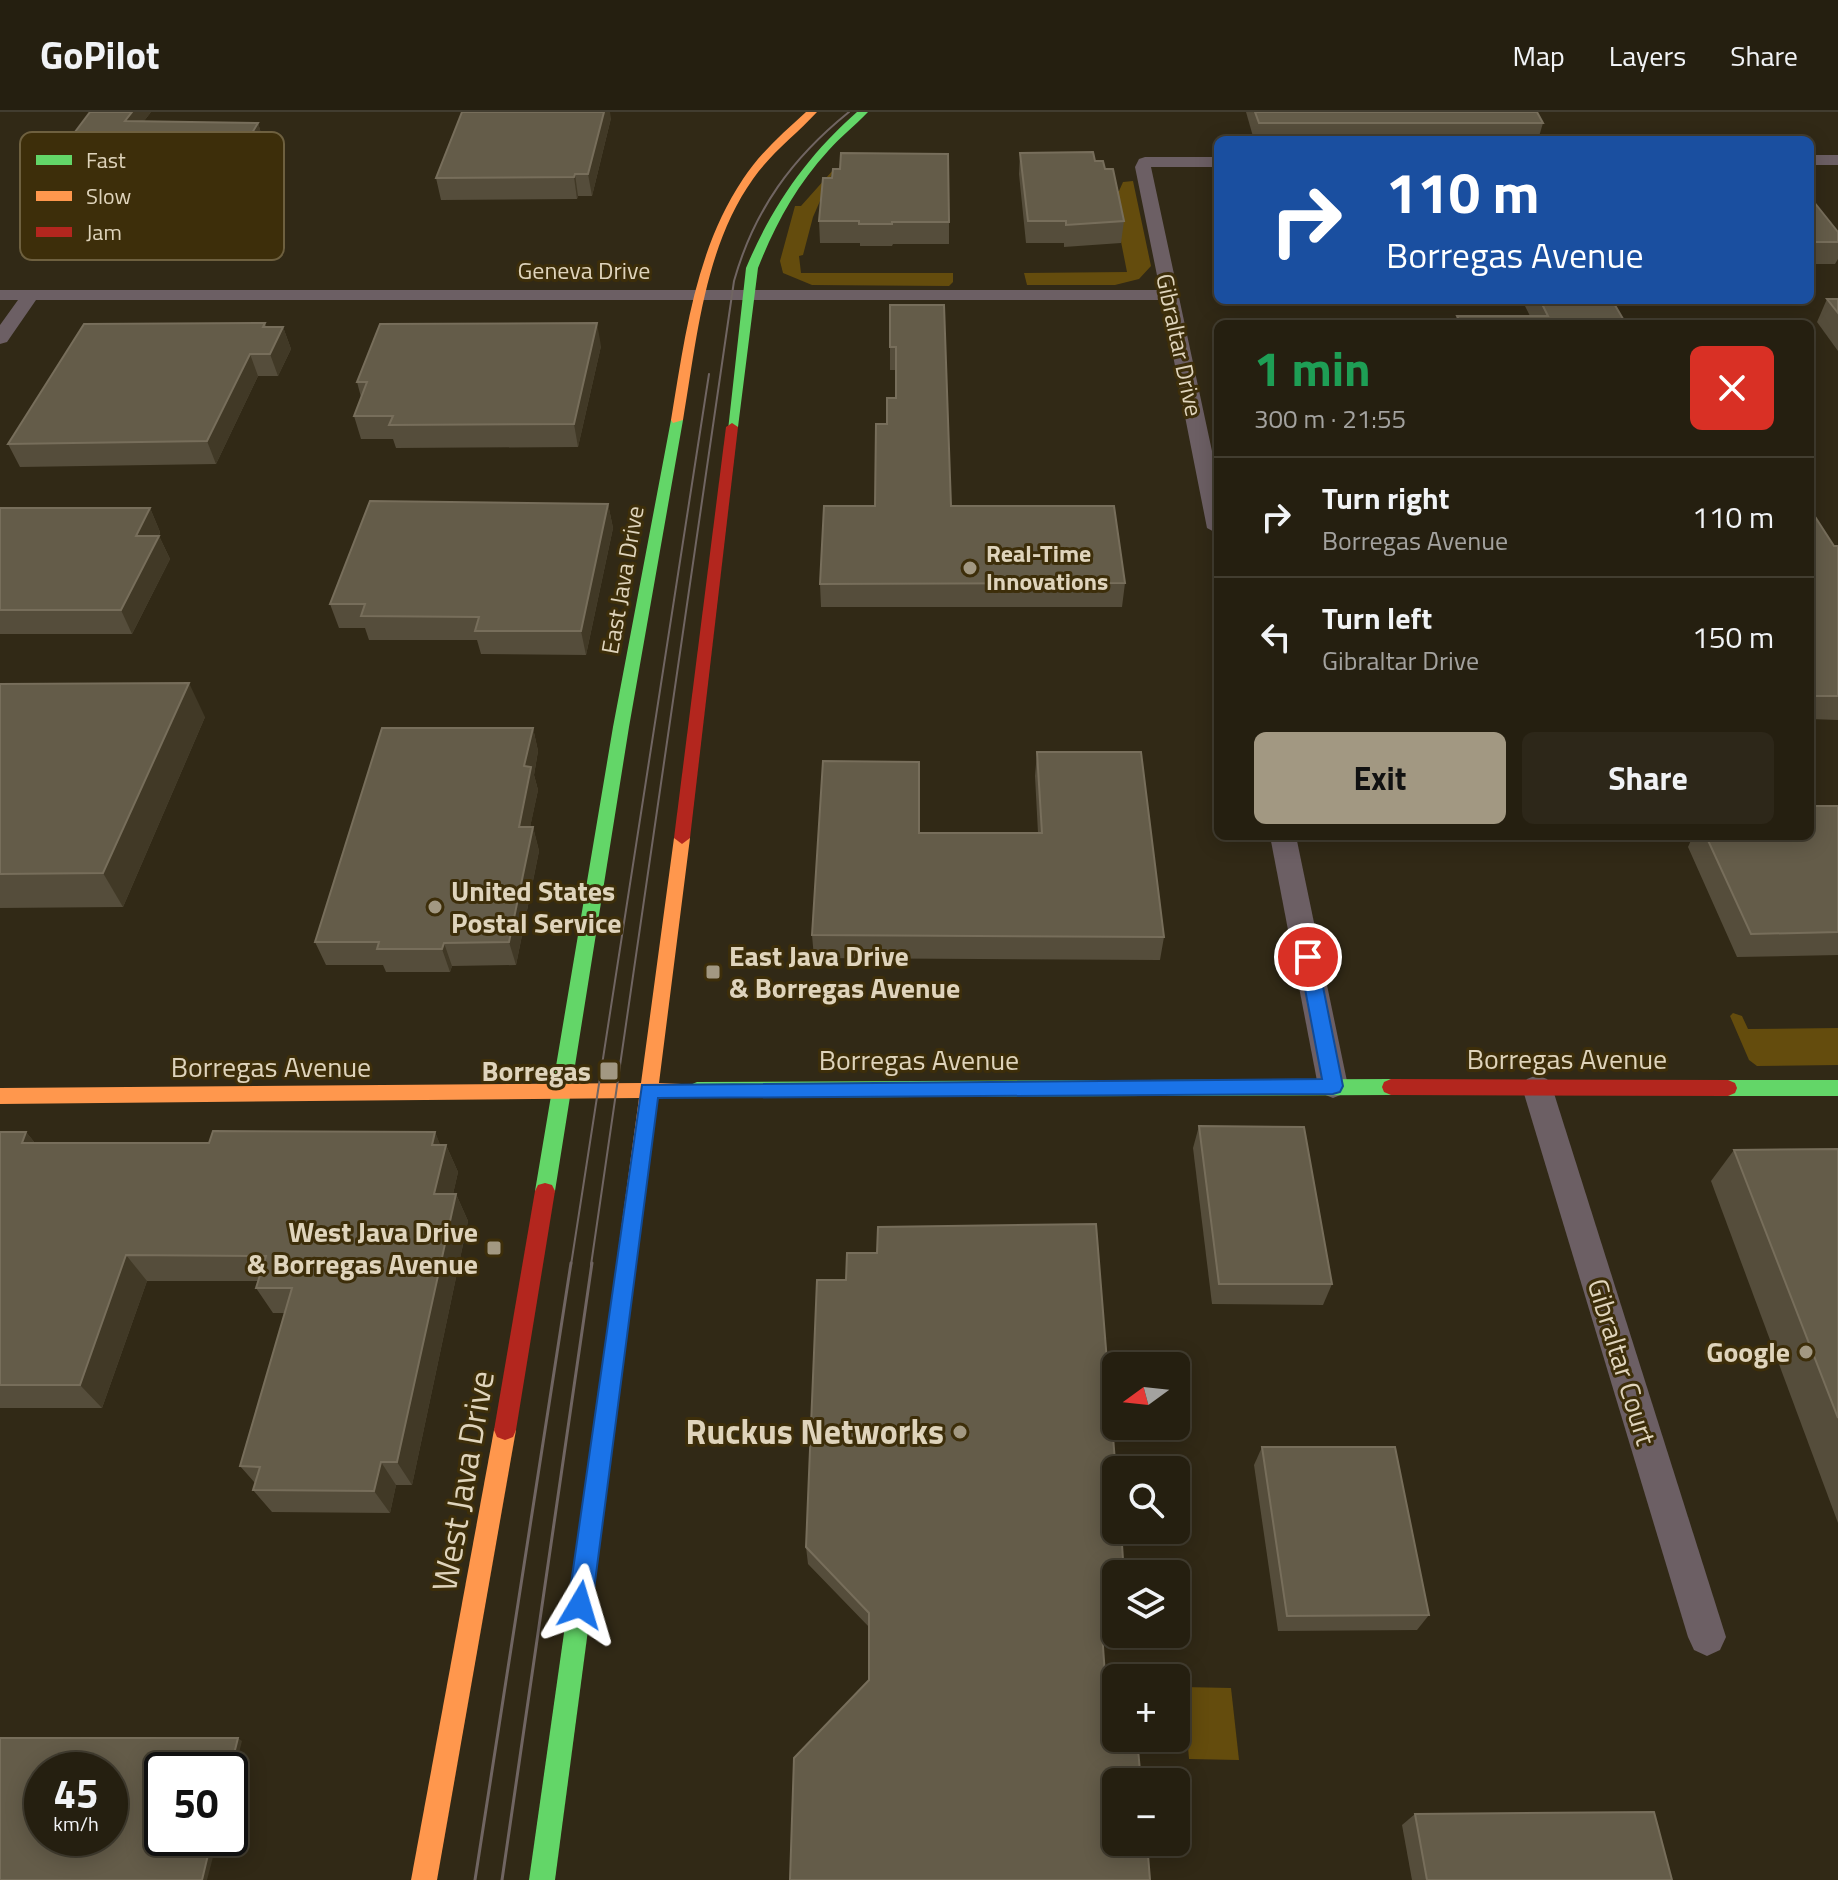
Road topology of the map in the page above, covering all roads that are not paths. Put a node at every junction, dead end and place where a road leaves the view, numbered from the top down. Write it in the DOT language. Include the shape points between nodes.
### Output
graph roads {
  1 [pos="812,112"];
  2 [pos="863,112"];
  3 [pos="1814,160"];
  4 [pos="1838,160"];
  5 [pos="1214,162"];
  6 [pos="0,295"];
  7 [pos="31,295"];
  8 [pos="699,295"];
  9 [pos="750,295"];
  10 [pos="1169,295"];
  11 [pos="0,338"];
  12 [pos="1214,509"];
  13 [pos="1284,840"];
  14 [pos="1333,1086"];
  15 [pos="1537,1087"];
  16 [pos="1838,1088"];
  17 [pos="649,1090"];
  18 [pos="561,1093"];
  19 [pos="0,1096"];
  20 [pos="1707,1637"];
  21 [pos="424,1880"];
  22 [pos="542,1880"];
  1 -- 8 [label="main road, East Java Drive" via="767,153 740,189 719,226"];
  2 -- 9 [label="main road" via="812,158 779,201 752,268"];
  3 -- 4 [label="street"];
  5 -- 10 [label="street, Gibraltar Drive" via="1145,162 1143,167"];
  6 -- 7 [label="street, Geneva Drive"];
  7 -- 8 [label="street, Geneva Drive"];
  7 -- 11 [label="street"];
  8 -- 9 [label="street, Geneva Drive"];
  8 -- 18 [label="main road, East Java Drive"];
  9 -- 10 [label="street, Geneva Drive"];
  9 -- 17 [label="main road"];
  10 -- 12 [label="street, Gibraltar Drive"];
  13 -- 14 [label="street"];
  14 -- 15 [label="main road, Borregas Avenue"];
  14 -- 17 [label="main road, Borregas Avenue"];
  15 -- 16 [label="main road, Borregas Avenue"];
  15 -- 20 [label="street, Gibraltar Court"];
  17 -- 18 [label="main road, Borregas Avenue"];
  17 -- 22 [label="main road"];
  18 -- 19 [label="main road, Borregas Avenue"];
  18 -- 21 [label="main road, West Java Drive"];
}
